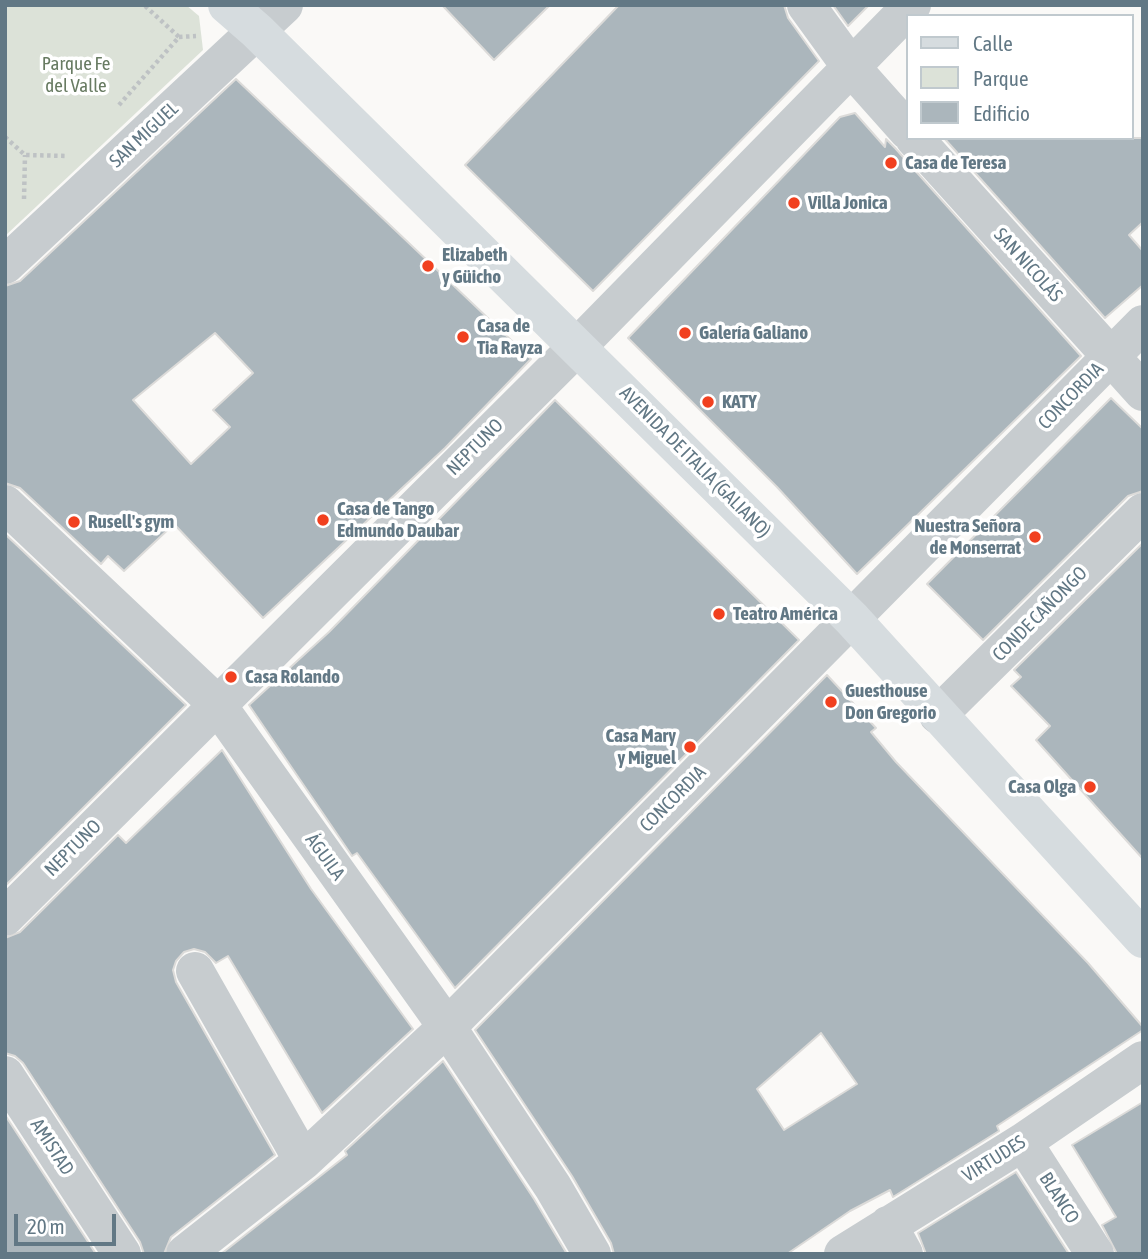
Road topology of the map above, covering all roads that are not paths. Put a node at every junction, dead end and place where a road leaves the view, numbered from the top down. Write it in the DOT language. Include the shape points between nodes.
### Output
graph roads {
  1 [pos="227,5"];
  2 [pos="806,5"];
  3 [pos="912,5"];
  4 [pos="270,18"];
  5 [pos="851,67"];
  6 [pos="906,129"];
  7 [pos="916,140"];
  8 [pos="5,265"];
  9 [pos="1143,324"];
  10 [pos="578,346"];
  11 [pos="1110,356"];
  12 [pos="1143,392"];
  13 [pos="5,504"];
  14 [pos="1143,512"];
  15 [pos="852,619"];
  16 [pos="216,703"];
  17 [pos="938,715"];
  18 [pos="5,916"];
  19 [pos="1143,939"];
  20 [pos="195,971"];
  21 [pos="447,1027"];
  22 [pos="1143,1060"];
  23 [pos="5,1075"];
  24 [pos="1023,1142"];
  25 [pos="303,1161"];
  26 [pos="896,1240"];
  27 [pos="122,1254"];
  28 [pos="184,1254"];
  29 [pos="592,1254"];
  30 [pos="843,1254"];
  31 [pos="1095,1254"];
  1 -- 4 [label="main road, AVENIDA DE ITALIA (GALIANO)"];
  2 -- 5 [label="street"];
  3 -- 5 [label="street, NEPTUNO"];
  4 -- 8 [label="street, SAN MIGUEL"];
  4 -- 10 [label="main road, AVENIDA DE ITALIA (GALIANO)"];
  5 -- 6 [label="street"];
  5 -- 10 [label="street, NEPTUNO"];
  7 -- 11 [label="street, SAN NICOLÁS"];
  9 -- 11 [label="street, CONCORDIA"];
  10 -- 15 [label="main road, AVENIDA DE ITALIA (GALIANO)"];
  10 -- 16 [label="street, NEPTUNO"];
  11 -- 12 [label="street, SAN NICOLÁS"];
  11 -- 15 [label="street, CONCORDIA"];
  13 -- 16 [label="street, ÁGUILA"];
  14 -- 17 [label="street, CONDE CAÑONGO"];
  15 -- 17 [label="main road, AVENIDA DE ITALIA (GALIANO)"];
  15 -- 21 [label="street, CONCORDIA"];
  16 -- 18 [label="street, NEPTUNO"];
  16 -- 21 [label="street, ÁGUILA"];
  17 -- 19 [label="main road, AVENIDA DE ITALIA (GALIANO)"];
  20 -- 25 [label="street"];
  21 -- 25 [label="street, CONCORDIA"];
  21 -- 29 [label="street, ÁGUILA"];
  22 -- 24 [label="street, VIRTUDES"];
  23 -- 27 [label="street, AMISTAD"];
  24 -- 26 [label="street, VIRTUDES"];
  24 -- 31 [label="street, BLANCO"];
  25 -- 28 [label="street, CONCORDIA"];
  26 -- 30 [label="street, VIRTUDES"];
}
